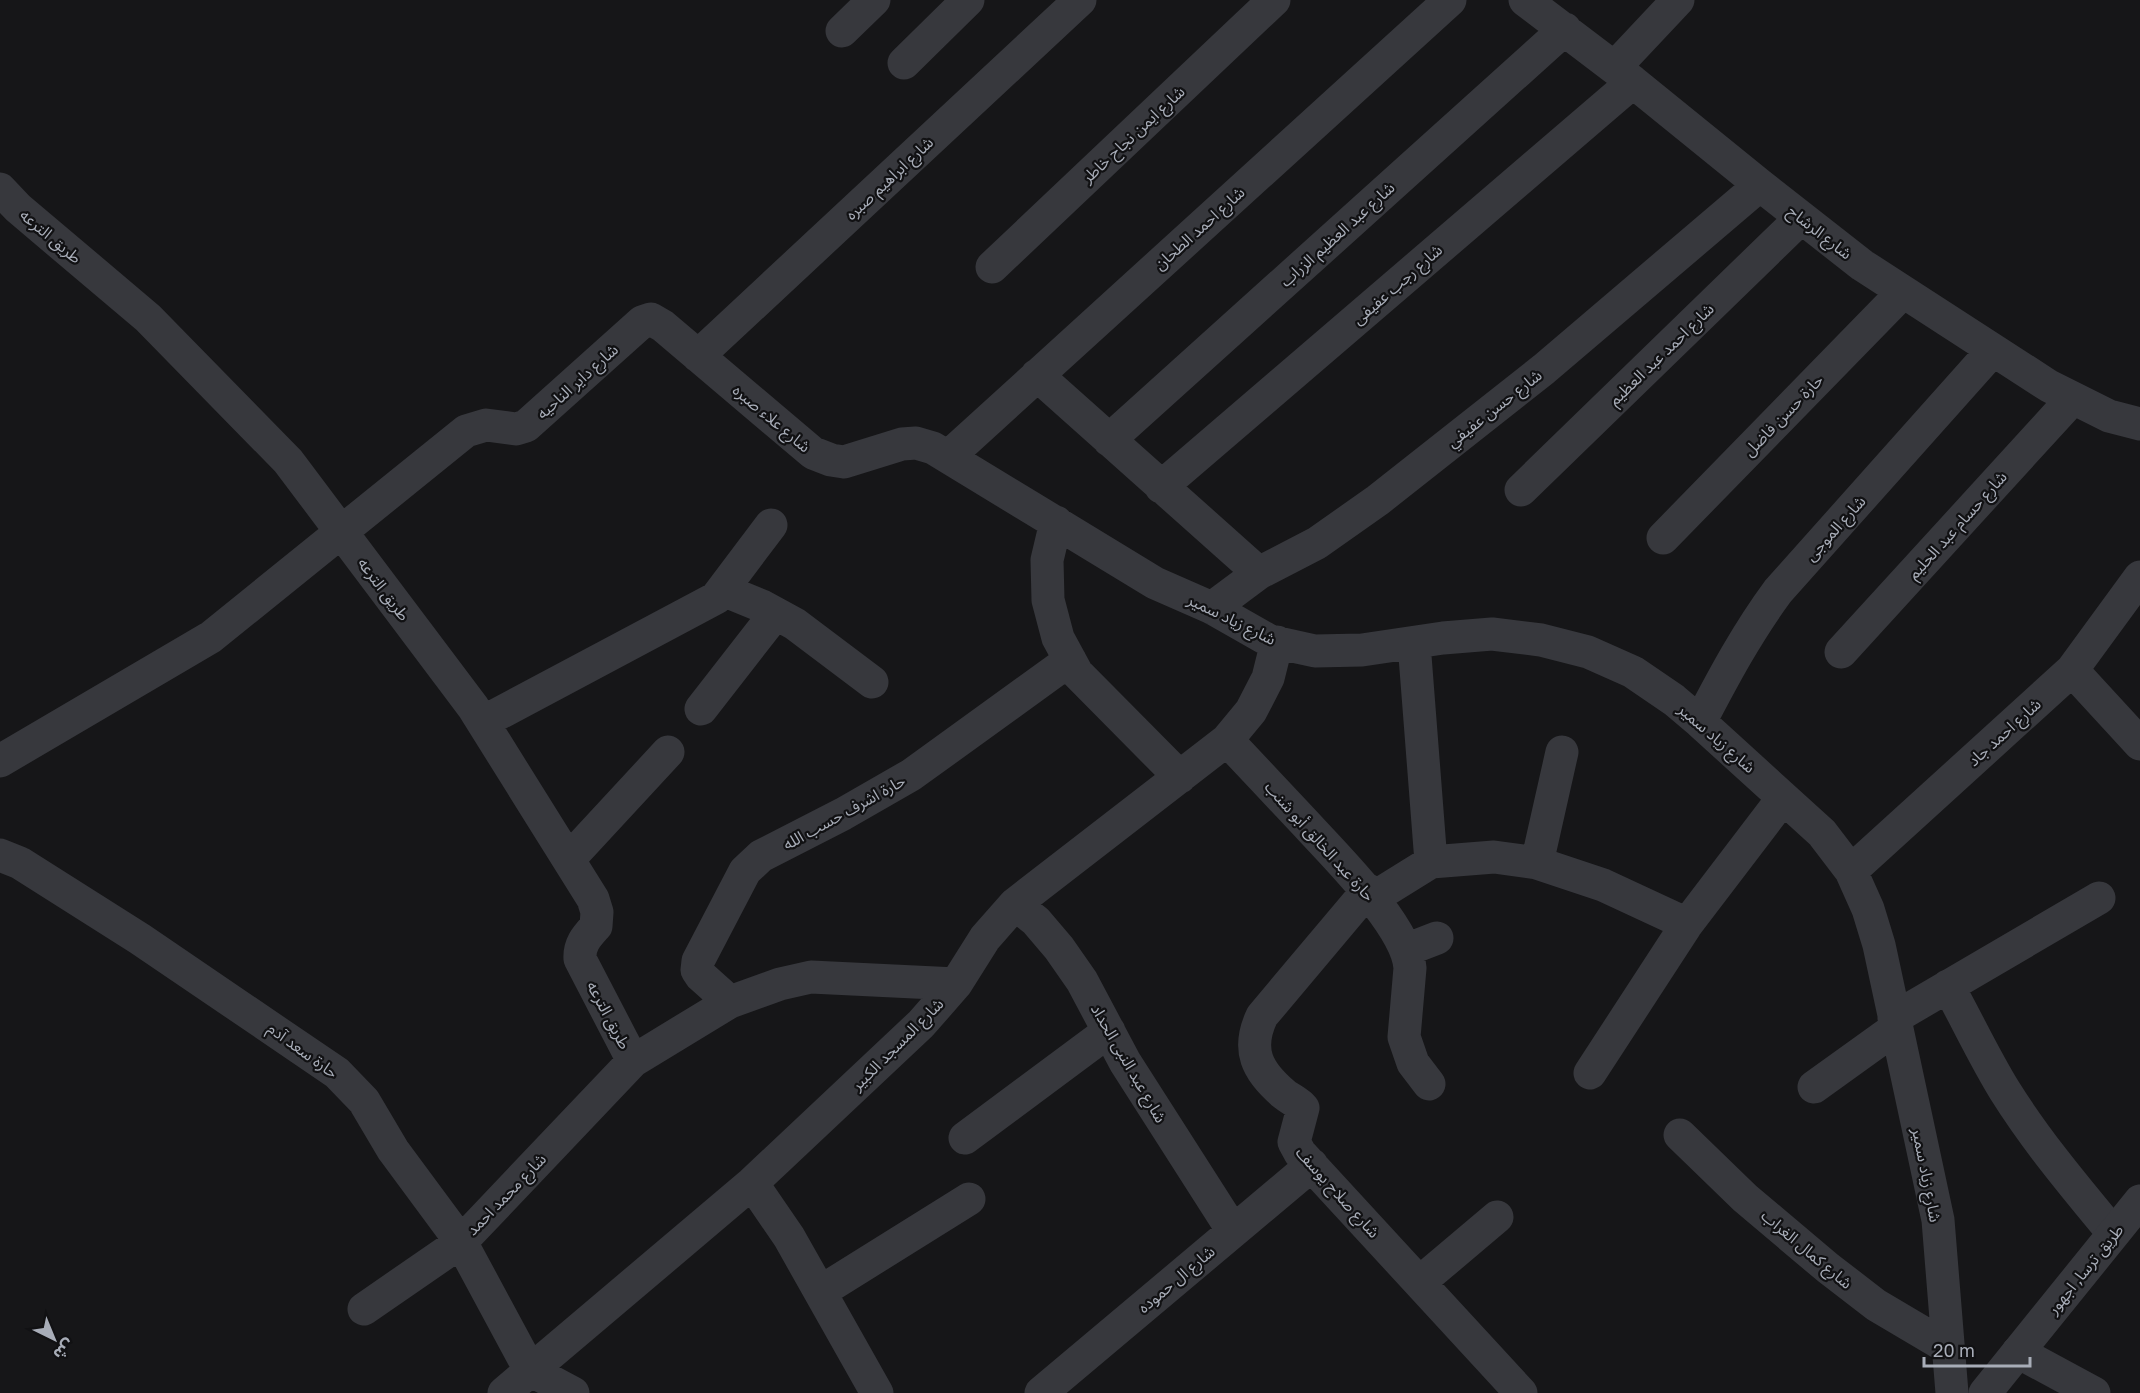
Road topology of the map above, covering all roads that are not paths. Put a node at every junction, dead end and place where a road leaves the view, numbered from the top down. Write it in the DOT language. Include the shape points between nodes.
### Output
graph roads {
  1 [pos="874,0"];
  2 [pos="968,0"];
  3 [pos="1080,0"];
  4 [pos="1274,0"];
  5 [pos="1450,0"];
  6 [pos="1525,0"];
  7 [pos="1678,0"];
  8 [pos="1565,28"];
  9 [pos="842,31"];
  10 [pos="904,63"];
  11 [pos="1624,74"];
  12 [pos="1760,185"];
  13 [pos="0,189"];
  14 [pos="1801,218"];
  15 [pos="992,267"];
  16 [pos="1903,292"];
  17 [pos="663,326"];
  18 [pos="1993,350"];
  19 [pos="698,356"];
  20 [pos="1037,375"];
  21 [pos="2073,398"];
  22 [pos="2140,424"];
  23 [pos="1109,440"];
  24 [pos="949,456"];
  25 [pos="1161,487"];
  26 [pos="1521,490"];
  27 [pos="1056,522"];
  28 [pos="771,525"];
  29 [pos="340,532"];
  30 [pos="1663,538"];
  31 [pos="1259,573"];
  32 [pos="2140,577"];
  33 [pos="723,590"];
  34 [pos="1212,608"];
  35 [pos="776,614"];
  36 [pos="1277,642"];
  37 [pos="1414,643"];
  38 [pos="1841,652"];
  39 [pos="1070,660"];
  40 [pos="2072,670"];
  41 [pos="872,682"];
  42 [pos="701,709"];
  43 [pos="483,722"];
  44 [pos="1700,722"];
  45 [pos="1227,740"];
  46 [pos="2140,744"];
  47 [pos="668,752"];
  48 [pos="1562,752"];
  49 [pos="0,761"];
  50 [pos="1180,777"];
  51 [pos="1784,798"];
  52 [pos="0,855"];
  53 [pos="569,859"];
  54 [pos="1431,862"];
  55 [pos="1537,862"];
  56 [pos="1851,871"];
  57 [pos="1370,894"];
  58 [pos="2099,898"];
  59 [pos="1016,904"];
  60 [pos="1687,924"];
  61 [pos="1437,938"];
  62 [pos="1406,950"];
  63 [pos="956,984"];
  64 [pos="1948,986"];
  65 [pos="730,1002"];
  66 [pos="1895,1023"];
  67 [pos="1109,1031"];
  68 [pos="633,1061"];
  69 [pos="1590,1073"];
  70 [pos="1429,1084"];
  71 [pos="1814,1088"];
  72 [pos="1680,1135"];
  73 [pos="965,1138"];
  74 [pos="1312,1165"];
  75 [pos="752,1183"];
  76 [pos="969,1198"];
  77 [pos="1497,1217"];
  78 [pos="2130,1218"];
  79 [pos="1233,1231"];
  80 [pos="461,1242"];
  81 [pos="1420,1282"];
  82 [pos="820,1292"];
  83 [pos="364,1309"];
  84 [pos="1947,1347"];
  85 [pos="2018,1352"];
  86 [pos="530,1370"];
  87 [pos="504,1393"];
  88 [pos="573,1393"];
  89 [pos="877,1393"];
  90 [pos="1041,1393"];
  91 [pos="1521,1393"];
  92 [pos="1952,1393"];
  93 [pos="1985,1393"];
  94 [pos="2094,1393"];
  1 -- 9 [label="street"];
  2 -- 10 [label="street"];
  3 -- 19 [label="street, شارع ابراهيم صبره"];
  4 -- 15 [label="street, شارع ايمن نجاح خاطر"];
  5 -- 20 [label="street, شارع احمد الطحان"];
  6 -- 8 [label="street, شارع الرشاح"];
  7 -- 11 [label="street, شارع رجب عفيفى"];
  8 -- 11 [label="street, شارع الرشاح"];
  8 -- 23 [label="street, شارع عبد العظيم الزراب"];
  11 -- 12 [label="street, شارع الرشاح"];
  11 -- 25 [label="street, شارع رجب عفيفى"];
  12 -- 14 [label="street, شارع الرشاح"];
  12 -- 31 [label="street, شارع حسن عفيفي" via="1544,369 1378,500 1317,543"];
  13 -- 29 [label="street, طريق الترعه" via="148,318 288,461"];
  14 -- 16 [label="street, شارع الرشاح"];
  14 -- 26 [label="street, شارع احمد عبد العظيم"];
  16 -- 18 [label="street, شارع الرشاح"];
  16 -- 30 [label="street, حارة حسن فاضل"];
  17 -- 19 [label="street, شارع علاء صبره"];
  17 -- 29 [label="street, شارع داير الناحيه" via="651,319 642,322 526,426 516,429 486,424 466,431"];
  18 -- 21 [label="street, شارع الرشاح"];
  18 -- 44 [label="street, شارع الموجى" via="1778,591 1736,654"];
  19 -- 24 [label="street, شارع علاء صبره" via="813,453 844,462 916,443"];
  20 -- 23 [label="street"];
  20 -- 24 [label="street, شارع احمد الطحان"];
  21 -- 22 [label="street, شارع الرشاح" via="2109,416"];
  21 -- 38 [label="street, شارع حسام عبد الحليم"];
  23 -- 25 [label="street"];
  24 -- 27 [label="street, شارع علاء صبره"];
  25 -- 31 [label="street"];
  27 -- 34 [label="street, شارع زياد سمير" via="1155,583"];
  27 -- 39 [label="street" via="1047,560 1048,600 1058,638"];
  28 -- 33 [label="street"];
  29 -- 43 [label="street, طريق الترعه"];
  29 -- 49 [label="street, شارع داير الناحيه" via="211,637"];
  31 -- 34 [label="street, شارع حسن عفيفي"];
  32 -- 40 [label="street, شارع احمد جاد"];
  33 -- 35 [label="street"];
  33 -- 43 [label="street" via="716,598"];
  34 -- 36 [label="street, شارع زياد سمير"];
  35 -- 41 [label="street"];
  35 -- 42 [label="street"];
  36 -- 37 [label="street, شارع زياد سمير" via="1316,651"];
  36 -- 45 [label="street, شارع المسجد الكبير" via="1268,678 1251,711"];
  37 -- 44 [label="street, شارع زياد سمير" via="1492,634 1541,640 1588,652 1633,672"];
  37 -- 54 [label="street"];
  39 -- 50 [label="street" via="1077,673"];
  39 -- 65 [label="street, حارة اشرف حسب الله" via="911,775 761,856 745,871 698,961 701,976"];
  40 -- 46 [label="street"];
  40 -- 56 [label="street, شارع احمد جاد"];
  43 -- 53 [label="street, طريق الترعه"];
  44 -- 51 [label="street, شارع زياد سمير"];
  45 -- 50 [label="street, شارع المسجد الكبير"];
  45 -- 57 [label="street, حارة عبد الخالق أبو شنب"];
  47 -- 53 [label="street"];
  48 -- 55 [label="street"];
  50 -- 59 [label="street, شارع المسجد الكبير"];
  51 -- 56 [label="street, شارع زياد سمير" via="1822,833"];
  51 -- 60 [label="street"];
  52 -- 80 [label="street, حارة سعد آدم" via="20,863 140,939 337,1073 364,1101 393,1150"];
  53 -- 68 [label="street, طريق الترعه" via="597,912 596,926 584,940 580,959"];
  54 -- 55 [label="street" via="1494,857"];
  54 -- 57 [label="street"];
  55 -- 60 [label="street" via="1603,885"];
  56 -- 66 [label="street, شارع زياد سمير" via="1879,945"];
  57 -- 62 [label="street, حارة عبد الخالق أبو شنب"];
  57 -- 74 [label="street, شارع صلاح يوسف" via="1262,1016 1257,1027 1255,1054 1260,1066 1268,1080 1304,1110 1294,1142"];
  58 -- 64 [label="street"];
  59 -- 63 [label="street, شارع المسجد الكبير" via="985,938"];
  59 -- 67 [label="street, شارع عبد النبى الحداد" via="1059,948"];
  60 -- 69 [label="street"];
  61 -- 62 [label="street"];
  62 -- 70 [label="street, حارة عبد الخالق أبو شنب" via="1410,968 1404,1037 1413,1063"];
  63 -- 65 [label="street, شارع محمد احمد" via="811,977"];
  63 -- 75 [label="street, شارع المسجد الكبير" via="921,1024"];
  64 -- 66 [label="street"];
  64 -- 78 [label="street" via="2010,1098 2054,1161"];
  65 -- 68 [label="street, شارع محمد احمد"];
  66 -- 71 [label="street"];
  66 -- 84 [label="street, شارع زياد سمير" via="1938,1220"];
  67 -- 73 [label="street"];
  67 -- 79 [label="street, شارع عبد النبى الحداد"];
  68 -- 80 [label="street, شارع محمد احمد"];
  72 -- 84 [label="street, شارع كمال الغراب" via="1827,1268 1876,1305"];
  74 -- 79 [label="street, شارع ال حموده"];
  74 -- 81 [label="street, شارع صلاح يوسف"];
  75 -- 82 [label="street"];
  75 -- 86 [label="street, شارع المسجد الكبير"];
  76 -- 82 [label="street"];
  77 -- 81 [label="street"];
  78 -- 85 [label="street, طريق ترسا, اجهور"];
  79 -- 90 [label="street, شارع ال حموده"];
  80 -- 83 [label="street, شارع محمد احمد"];
  80 -- 86 [label="street, حارة سعد آدم"];
  81 -- 91 [label="street, شارع صلاح يوسف"];
  82 -- 89 [label="street"];
  84 -- 92 [label="street, شارع زياد سمير"];
  85 -- 93 [label="street, طريق ترسا, اجهور"];
  85 -- 94 [label="street"];
  86 -- 87 [label="street, شارع المسجد الكبير"];
  86 -- 88 [label="street"];
}
